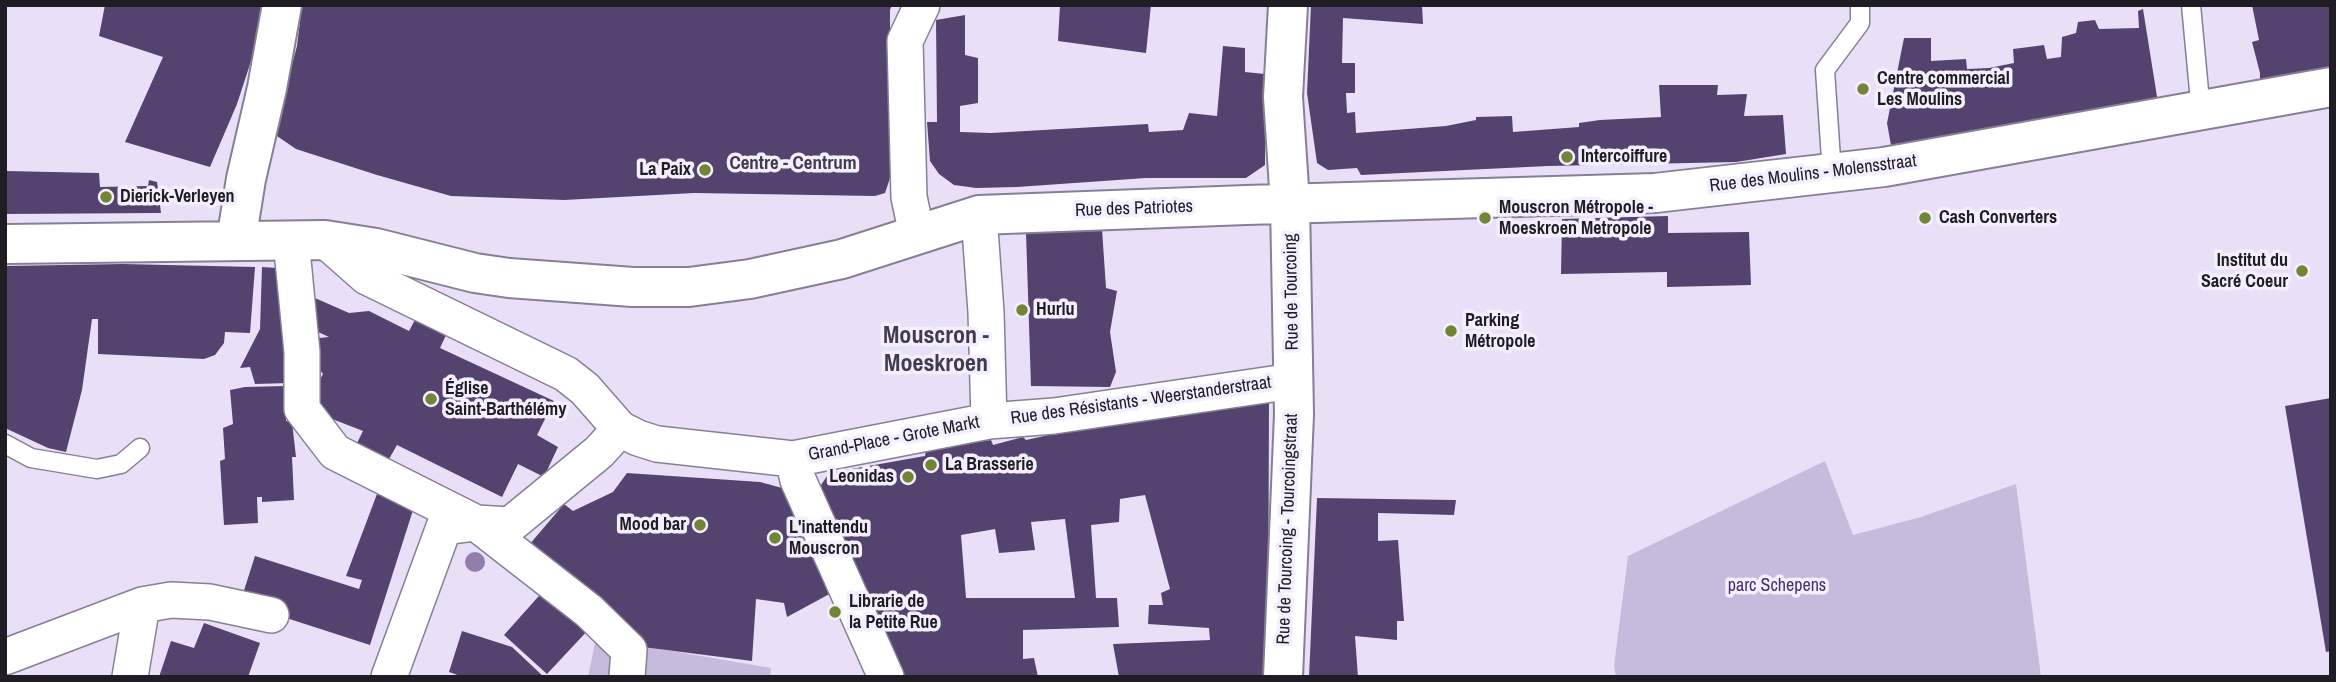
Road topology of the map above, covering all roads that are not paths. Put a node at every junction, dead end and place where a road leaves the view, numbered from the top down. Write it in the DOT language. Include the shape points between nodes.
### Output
graph roads {
  1 [pos="282,5"];
  2 [pos="922,5"];
  3 [pos="1288,5"];
  4 [pos="1860,5"];
  5 [pos="2191,5"];
  6 [pos="2331,87"];
  7 [pos="2202,112"];
  8 [pos="1832,174"];
  9 [pos="1290,203"];
  10 [pos="979,215"];
  11 [pos="920,234"];
  12 [pos="308,240"];
  13 [pos="236,241"];
  14 [pos="5,244"];
  15 [pos="1293,381"];
  16 [pos="989,421"];
  17 [pos="620,429"];
  18 [pos="5,444"];
  19 [pos="140,448"];
  20 [pos="793,458"];
  21 [pos="476,523"];
  22 [pos="157,602"];
  23 [pos="271,615"];
  24 [pos="5,657"];
  25 [pos="130,677"];
  26 [pos="389,677"];
  27 [pos="627,677"];
  28 [pos="886,677"];
  29 [pos="1283,677"];
  1 -- 13 [label="main road"];
  2 -- 11 [label="street" via="905,41 909,197"];
  3 -- 9 [label="main road, Rue de Tourcoing" via="1283,97"];
  4 -- 8 [label="lane" via="1860,23 1825,70"];
  5 -- 7 [label="lane"];
  6 -- 7 [label="main road, Rue des Moulins - Molensstraat"];
  7 -- 8 [label="main road, Rue des Moulins - Molensstraat"];
  8 -- 9 [label="main road, Rue des Moulins - Molensstraat" via="1655,193"];
  9 -- 10 [label="main road, Rue des Patriotes"];
  9 -- 15 [label="main road, Rue de Tourcoing"];
  10 -- 11 [label="main road"];
  10 -- 16 [label="street, Grand-Place - Grote Markt"];
  11 -- 12 [label="main road" via="842,259 770,275 652,288 509,278 376,248"];
  12 -- 13 [label="main road"];
  12 -- 17 [label="street, Grand-Place - Grote Markt" via="367,277 566,374"];
  12 -- 21 [label="street" via="302,409 335,452"];
  13 -- 14 [label="main road"];
  15 -- 16 [label="street, Rue des Résistants - Weerstanderstraat" via="1054,416"];
  15 -- 29 [label="main road, Rue de Tourcoing - Tourcoingstraat"];
  16 -- 20 [label="street, Grand-Place - Grote Markt"];
  17 -- 20 [label="street, Grand-Place - Grote Markt" via="657,444"];
  17 -- 21 [label="street" via="510,525"];
  18 -- 19 [label="lane" via="31,458 97,469 121,464"];
  20 -- 28 [label="street" via="798,480"];
  21 -- 26 [label="street" via="444,527"];
  21 -- 27 [label="street" via="589,611 629,650"];
  22 -- 23 [label="street" via="210,602"];
  22 -- 24 [label="street"];
  22 -- 25 [label="street"];
}
